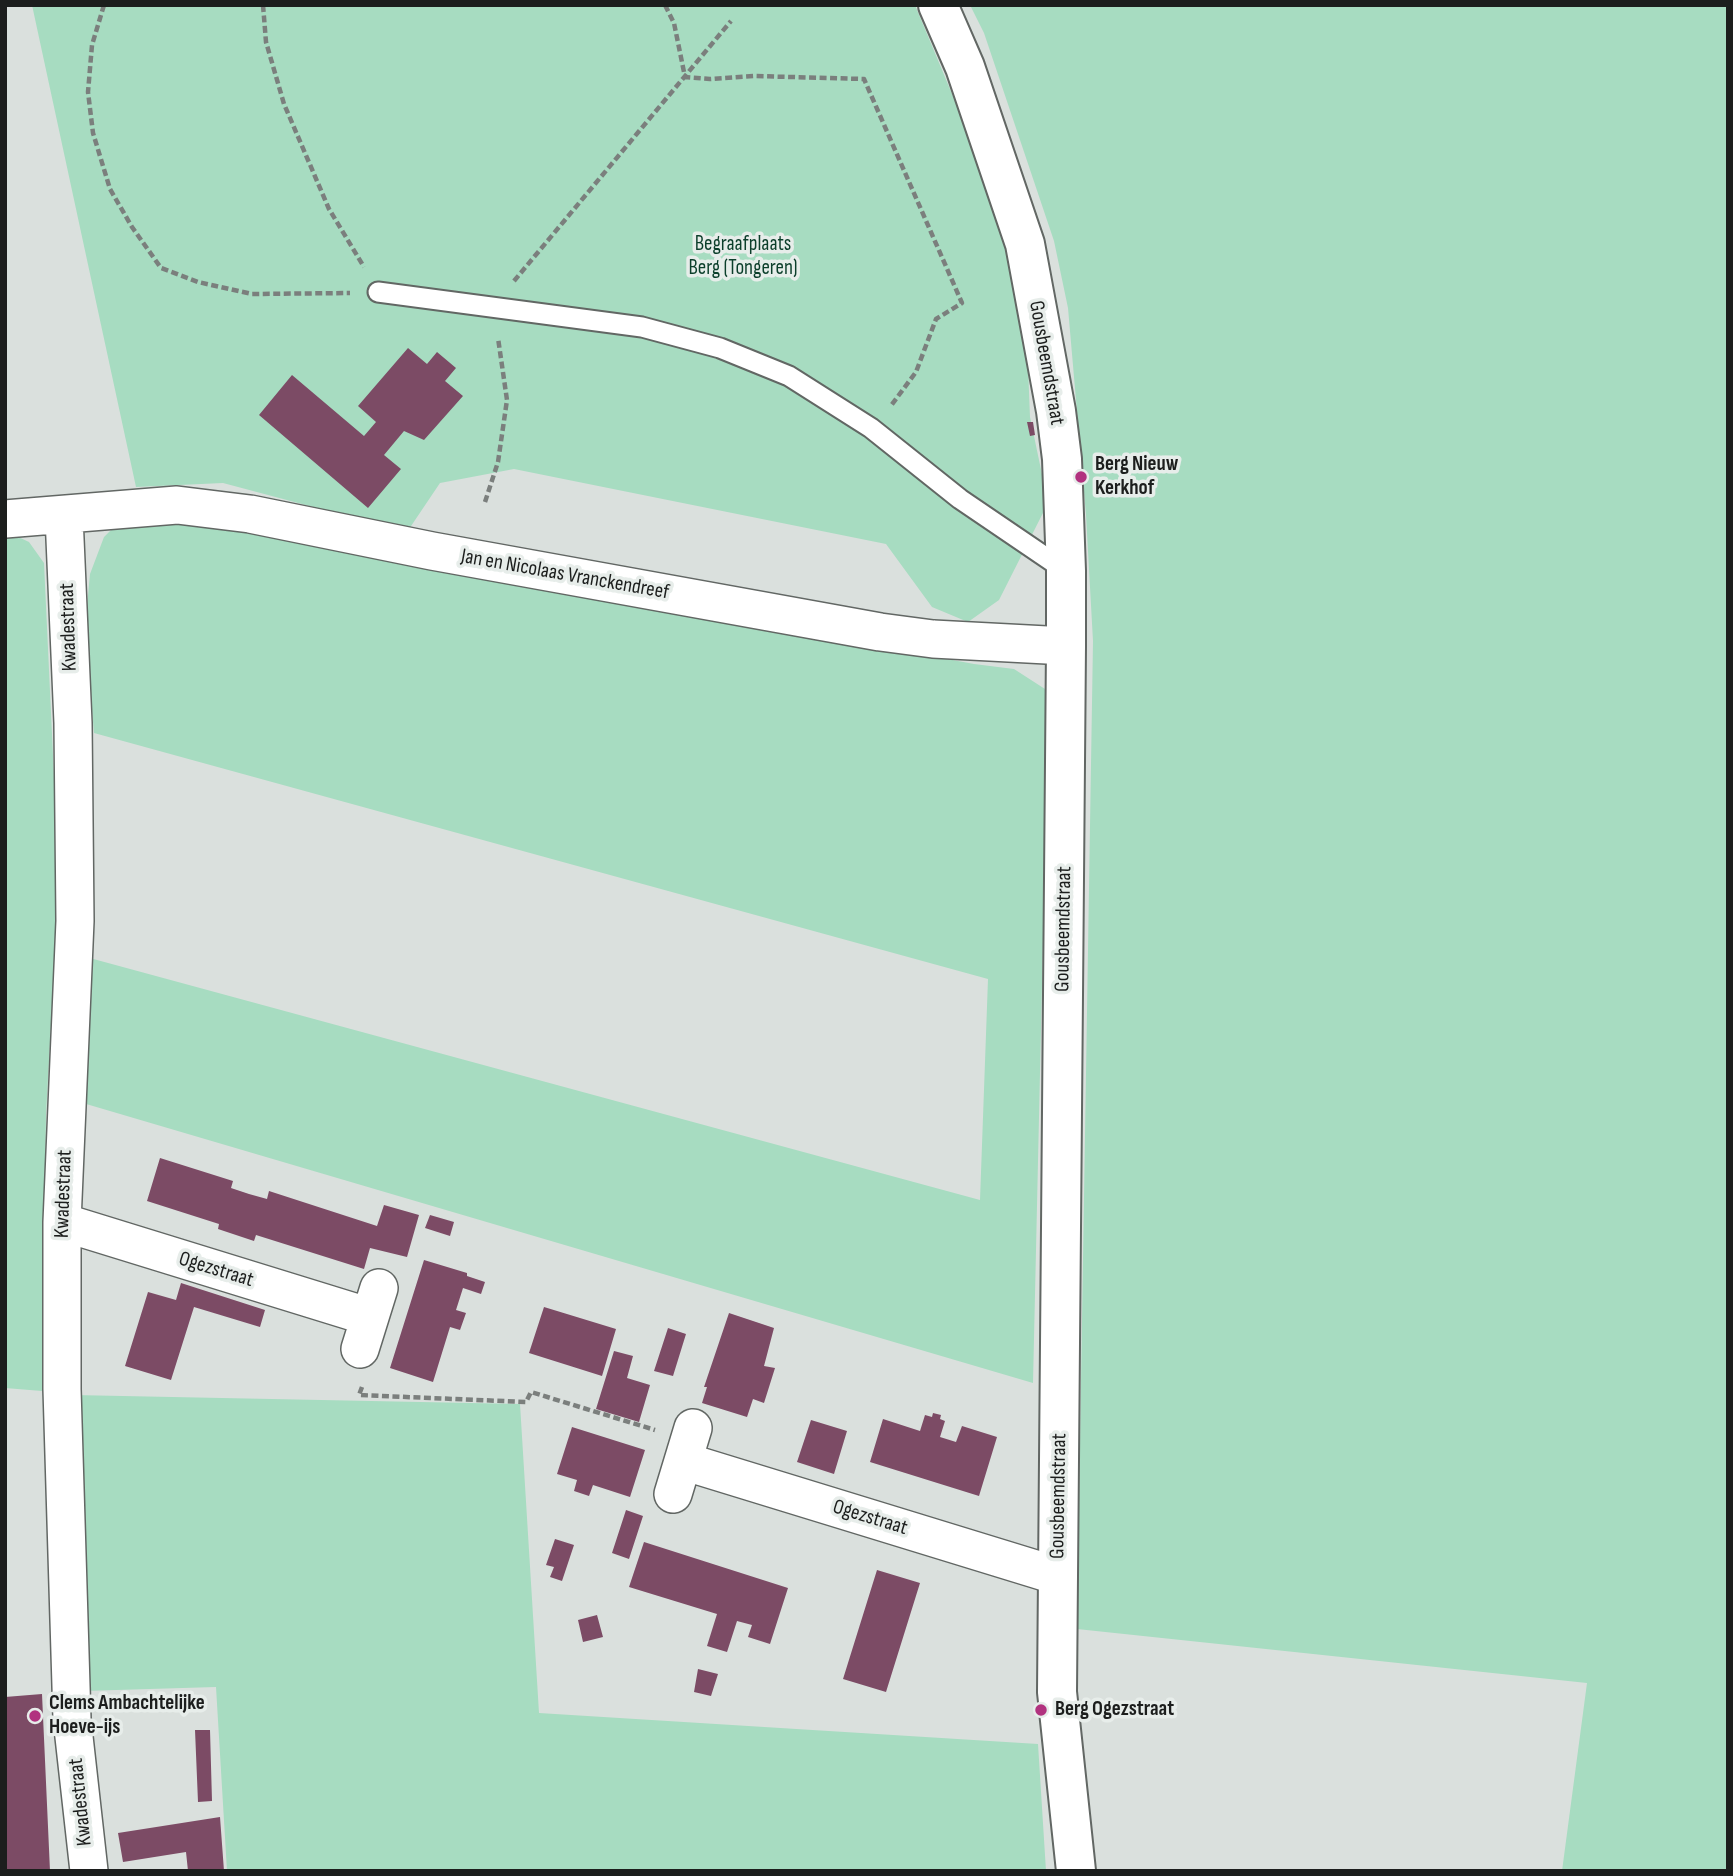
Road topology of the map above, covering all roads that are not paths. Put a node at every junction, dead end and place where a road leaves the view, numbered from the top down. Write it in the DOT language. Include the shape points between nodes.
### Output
graph roads {
  1 [pos="938,5"];
  2 [pos="379,292"];
  3 [pos="64,516"];
  4 [pos="5,519"];
  5 [pos="1066,571"];
  6 [pos="1066,646"];
  7 [pos="62,1222"];
  8 [pos="370,1318"];
  9 [pos="685,1456"];
  10 [pos="1058,1576"];
  11 [pos="89,1871"];
  12 [pos="1076,1871"];
  1 -- 5 [label="street, Gousbeemdstraat" via="965,67 1025,244 1062,458"];
  2 -- 5 [label="lane" via="642,327 720,348 789,376 871,428 960,499"];
  3 -- 4 [label="street"];
  3 -- 6 [label="street, Jan en Nicolaas Vranckendreef" via="177,505 250,514 880,632"];
  3 -- 7 [label="street, Kwadestraat" via="75,921"];
  5 -- 6 [label="street, Gousbeemdstraat"];
  6 -- 10 [label="street, Gousbeemdstraat"];
  7 -- 8 [label="street, Ogezstraat"];
  7 -- 11 [label="street, Kwadestraat" via="72,1719"];
  9 -- 10 [label="street, Ogezstraat"];
  10 -- 12 [label="street, Gousbeemdstraat" via="1057,1692"];
}
